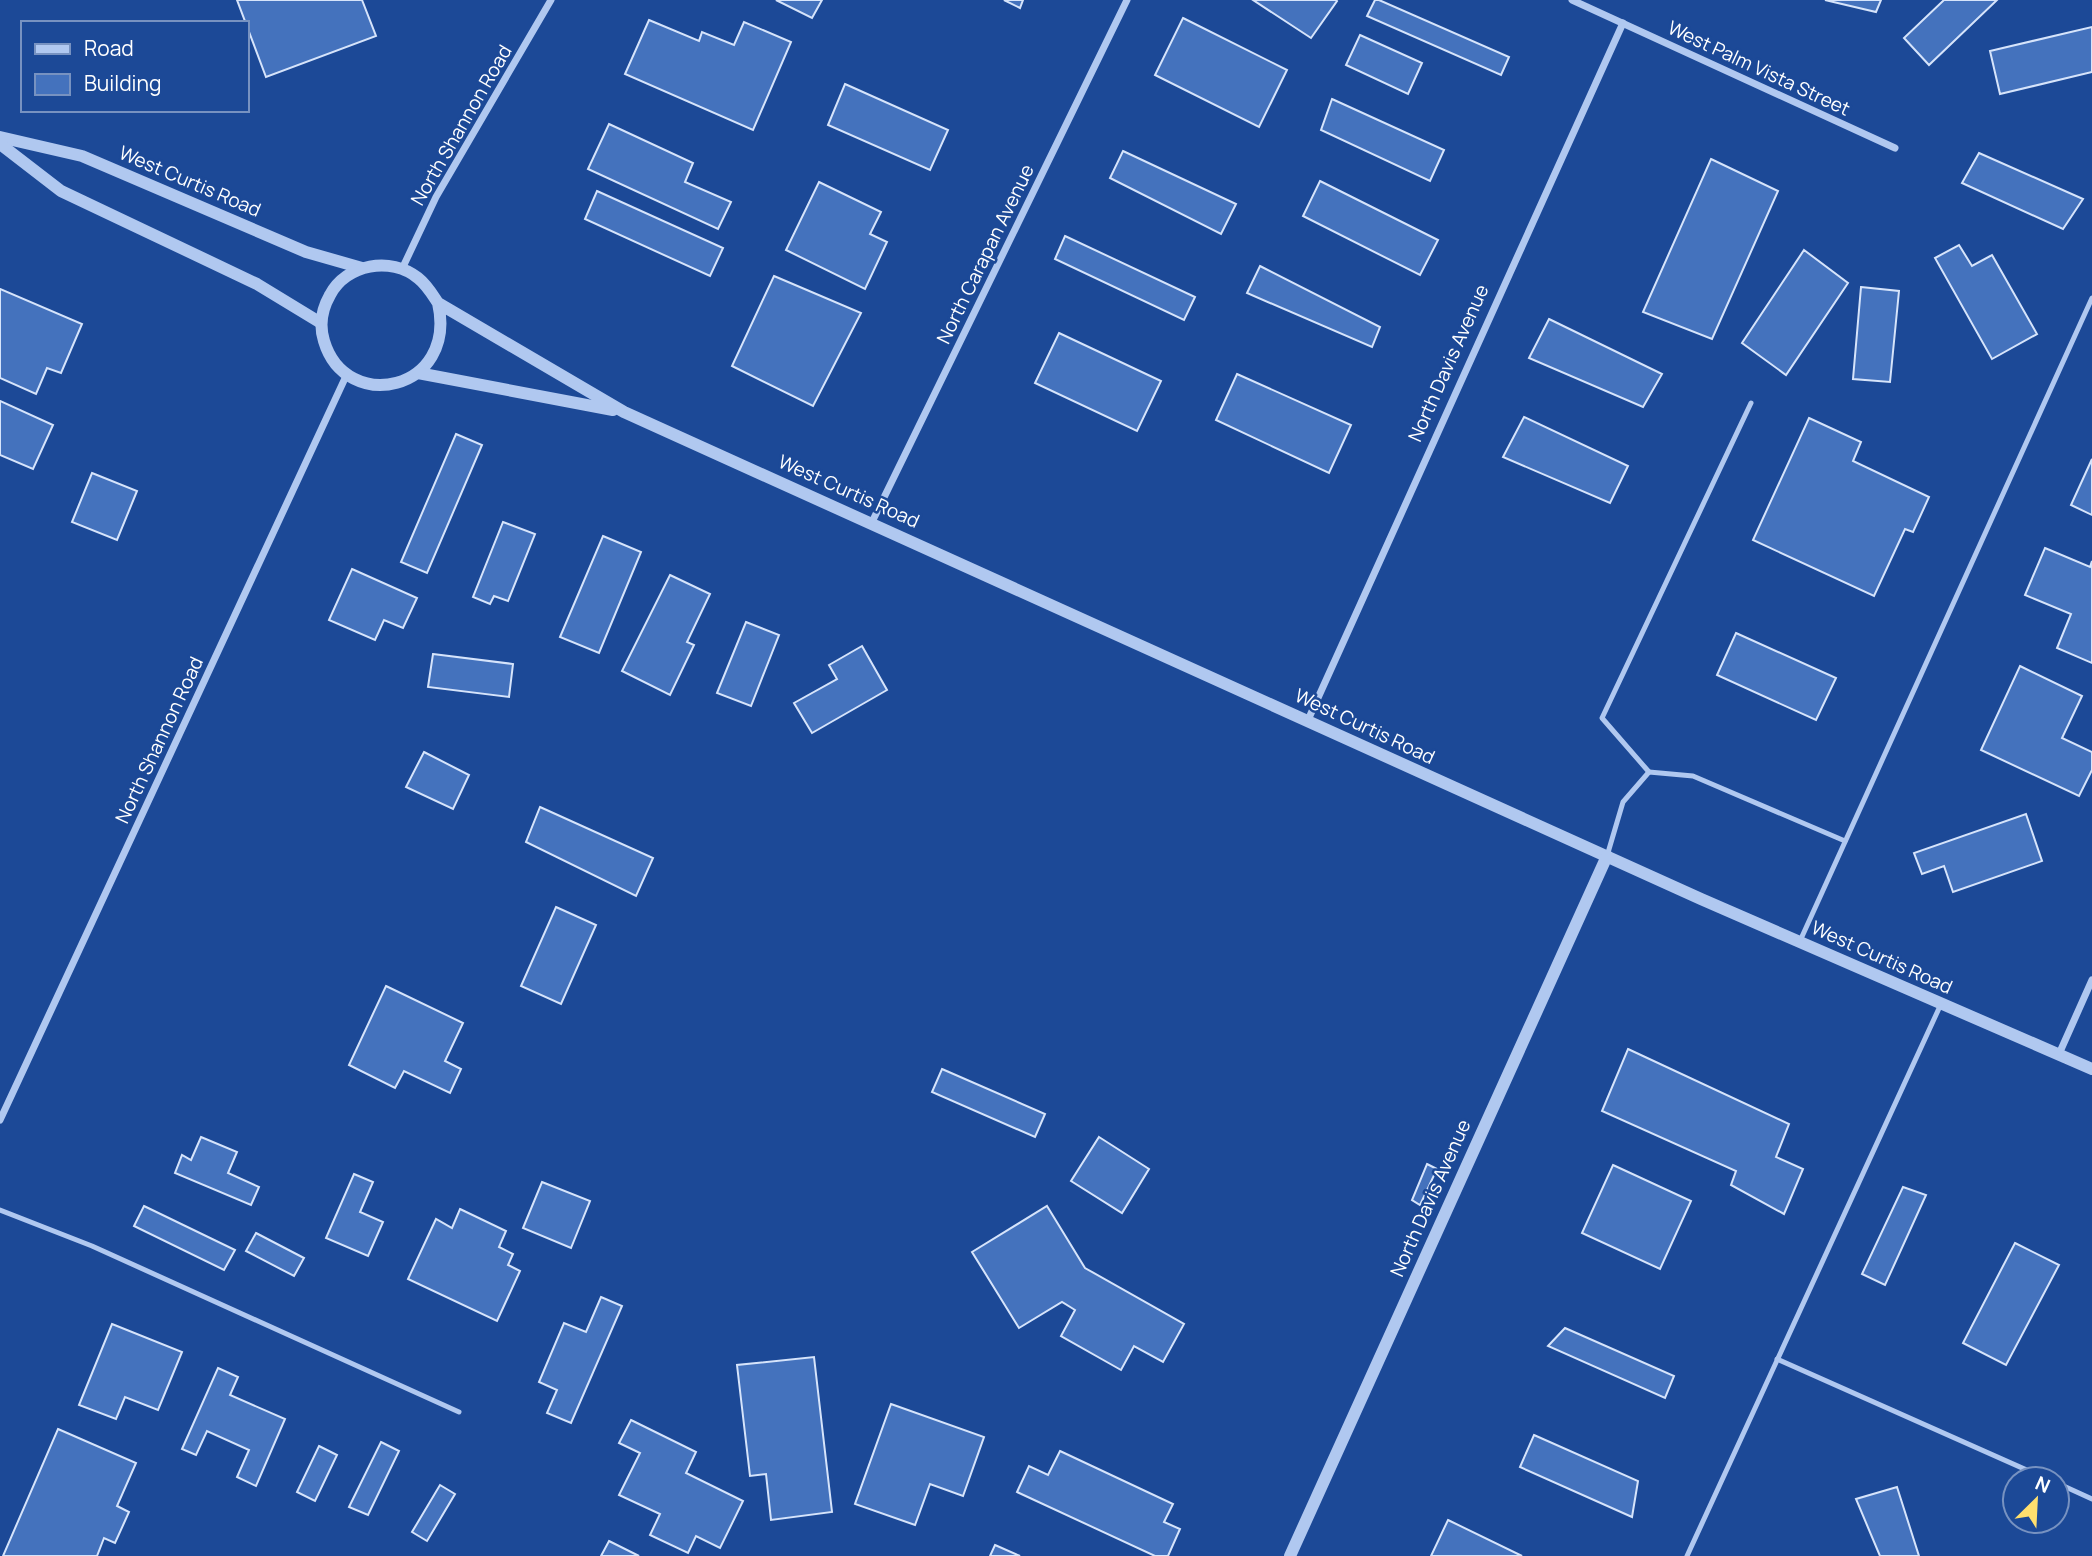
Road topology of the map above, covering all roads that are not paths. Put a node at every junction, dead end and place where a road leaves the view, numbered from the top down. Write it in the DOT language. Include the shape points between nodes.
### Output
graph roads {
  1 [pos="551,0"];
  2 [pos="1127,0"];
  3 [pos="1572,0"];
  4 [pos="1623,23"];
  5 [pos="0,137"];
  6 [pos="0,144"];
  7 [pos="1895,149"];
  8 [pos="362,268"];
  9 [pos="402,269"];
  10 [pos="2092,298"];
  11 [pos="438,303"];
  12 [pos="321,323"];
  13 [pos="418,373"];
  14 [pos="347,374"];
  15 [pos="1751,403"];
  16 [pos="624,412"];
  17 [pos="872,522"];
  18 [pos="1308,720"];
  19 [pos="1649,772"];
  20 [pos="1845,841"];
  21 [pos="1607,856"];
  22 [pos="1800,941"];
  23 [pos="2092,980"];
  24 [pos="1941,1004"];
  25 [pos="2059,1054"];
  26 [pos="2092,1069"];
  27 [pos="1,1116"];
  28 [pos="0,1210"];
  29 [pos="1777,1359"];
  30 [pos="459,1412"];
  31 [pos="2016,1465"];
  32 [pos="2071,1489"];
  33 [pos="2092,1499"];
  34 [pos="1290,1556"];
  35 [pos="1687,1556"];
  1 -- 9 [label="street, North Shannon Road" via="436,197"];
  2 -- 17 [label="street, North Carapan Avenue"];
  3 -- 4 [label="street, West Palm Vista Street"];
  4 -- 7 [label="street, West Palm Vista Street"];
  4 -- 18 [label="street, North Davis Avenue"];
  5 -- 8 [label="street, West Curtis Road" via="82,156 306,251"];
  6 -- 12 [label="street" via="61,191 257,284"];
  8 -- 9 [label="street" via="383,265"];
  8 -- 12 [label="street" via="333,289"];
  9 -- 11 [label="street" via="424,283"];
  10 -- 20 [label="lane"];
  11 -- 13 [label="street" via="441,334 437,349"];
  11 -- 16 [label="street, West Curtis Road"];
  12 -- 14 [label="street" via="327,352"];
  13 -- 14 [label="street" via="390,385 360,381"];
  13 -- 16 [label="street, West Curtis Road"];
  14 -- 27 [label="street, North Shannon Road"];
  15 -- 19 [label="lane" via="1602,718"];
  16 -- 17 [label="street, West Curtis Road"];
  17 -- 18 [label="street, West Curtis Road"];
  18 -- 21 [label="street, West Curtis Road"];
  19 -- 20 [label="lane" via="1693,776"];
  19 -- 21 [label="lane" via="1623,802"];
  20 -- 22 [label="lane"];
  21 -- 22 [label="street, West Curtis Road"];
  21 -- 34 [label="street, North Davis Avenue"];
  22 -- 24 [label="street, West Curtis Road"];
  23 -- 25 [label="street"];
  24 -- 25 [label="street, West Curtis Road"];
  24 -- 29 [label="lane"];
  25 -- 26 [label="street, West Curtis Road"];
  28 -- 30 [label="lane" via="92,1246"];
  29 -- 31 [label="lane"];
  29 -- 35 [label="lane"];
  32 -- 33 [label="lane"];
}
